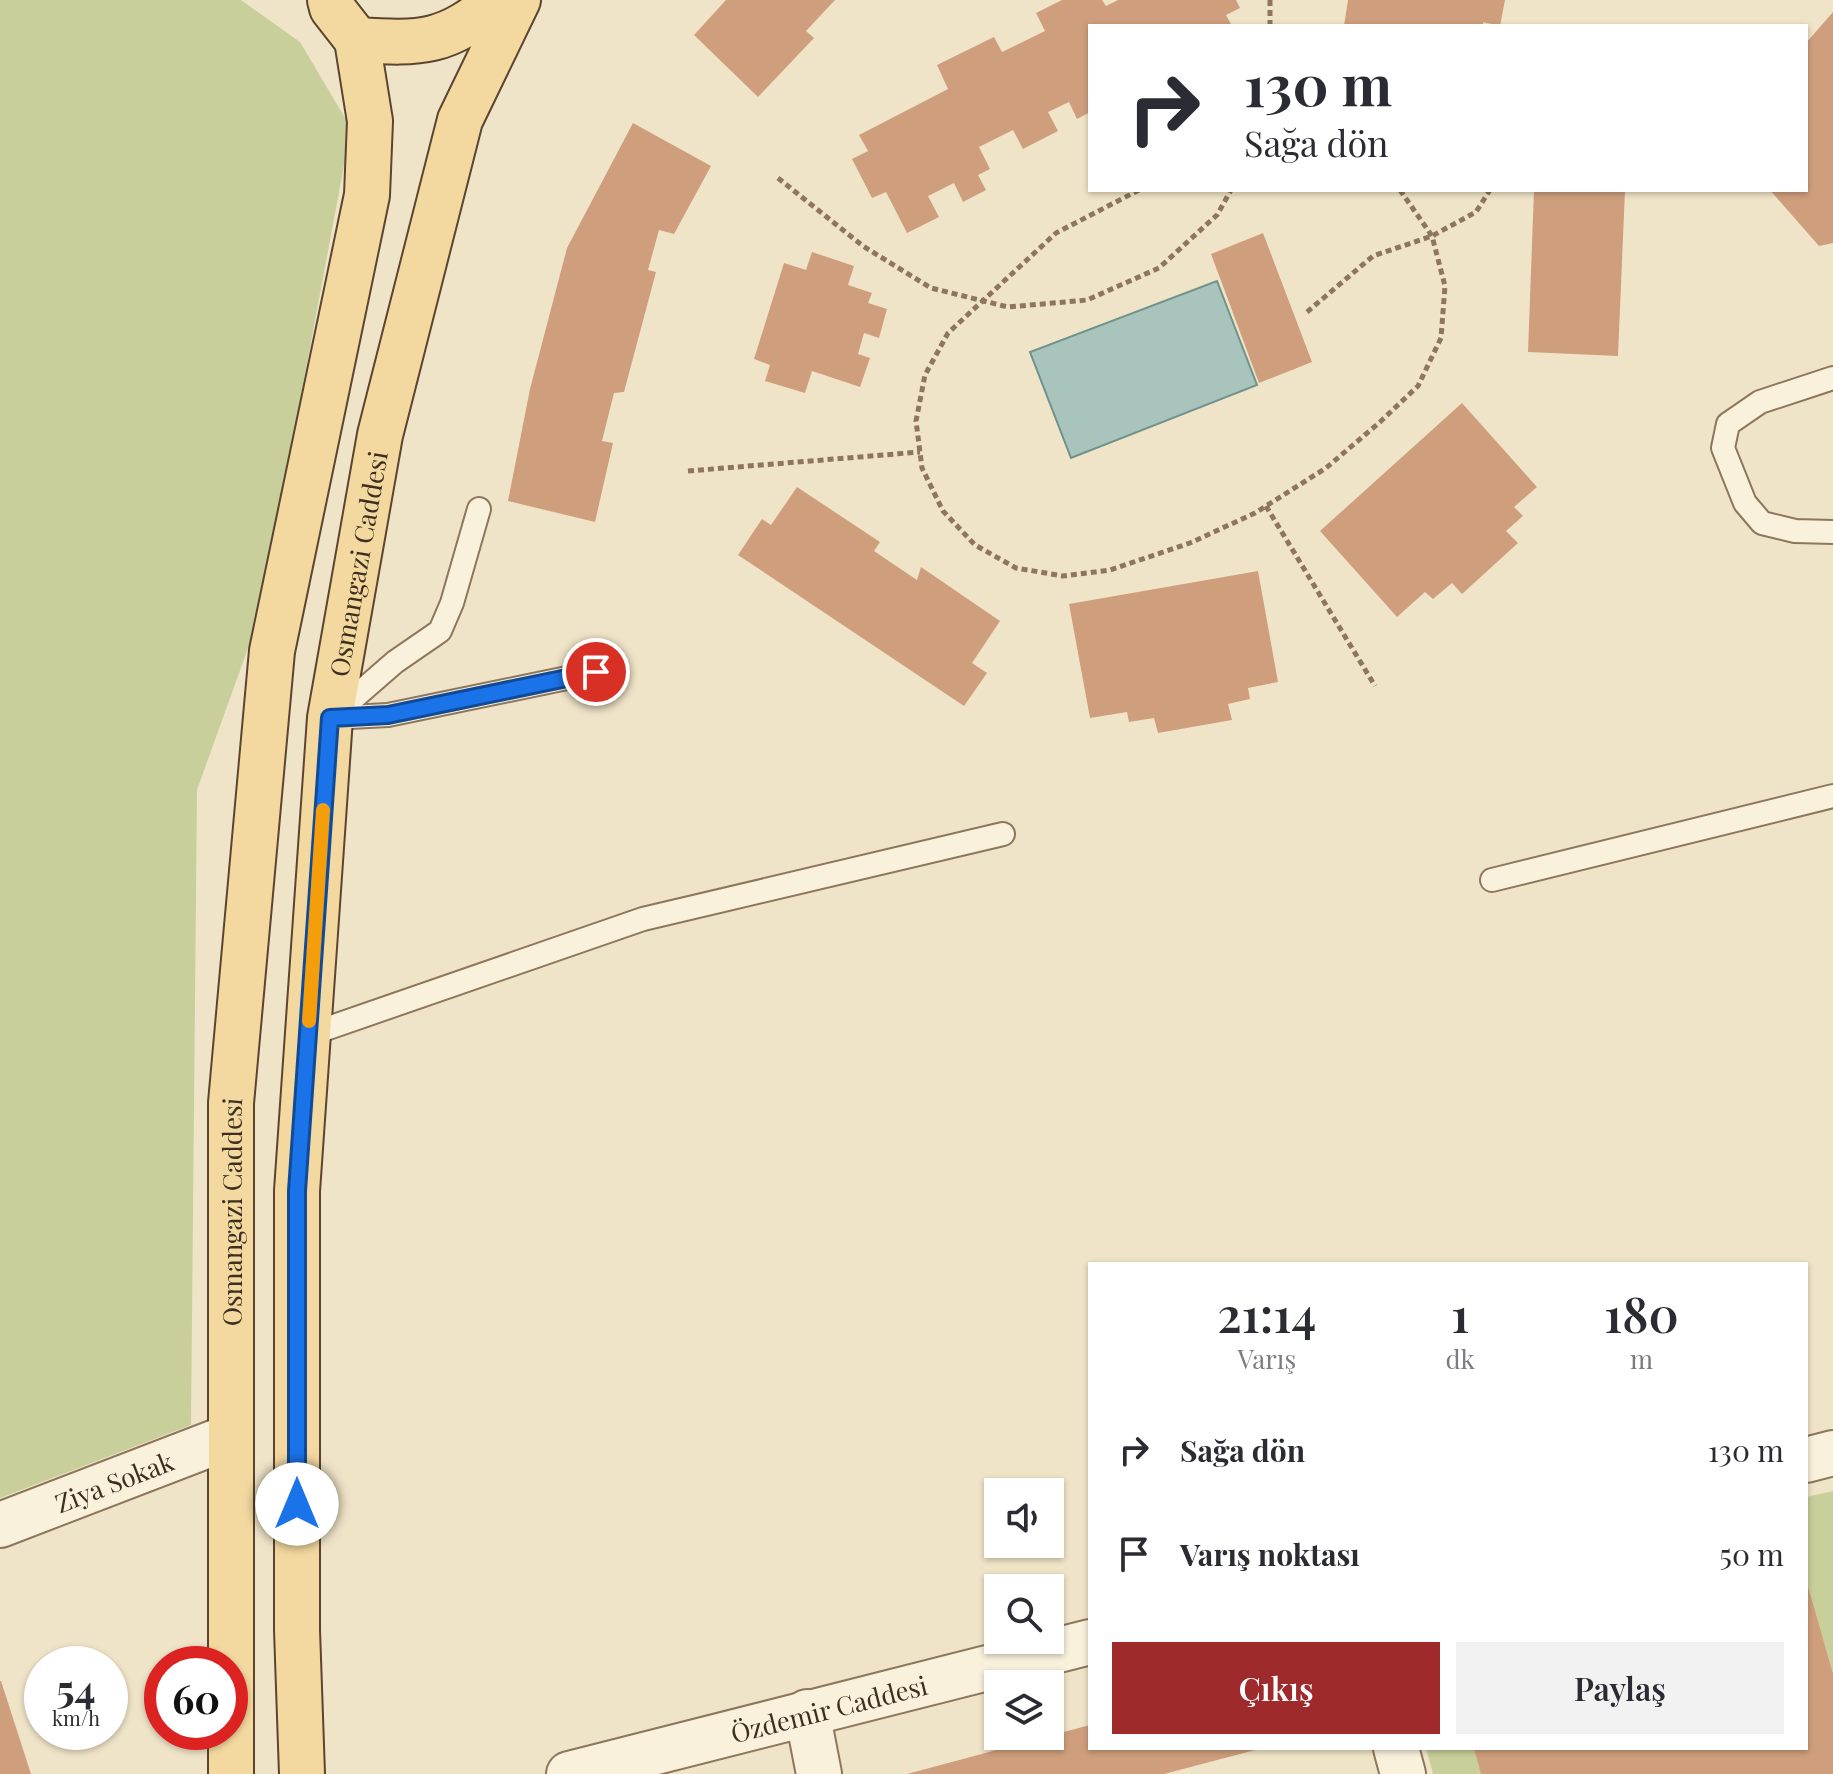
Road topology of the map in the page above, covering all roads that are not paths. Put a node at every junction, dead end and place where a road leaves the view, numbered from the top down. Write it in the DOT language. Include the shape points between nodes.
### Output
graph roads {
  1 [pos="498,0"];
  2 [pos="518,0"];
  3 [pos="334,12"];
  4 [pos="1833,378"];
  5 [pos="479,509"];
  6 [pos="1833,532"];
  7 [pos="596,672"];
  8 [pos="330,718"];
  9 [pos="1833,796"];
  10 [pos="1003,834"];
  11 [pos="1492,880"];
  12 [pos="308,1035"];
  13 [pos="229,1437"];
  14 [pos="1833,1453"];
  15 [pos="1808,1459"];
  16 [pos="0,1525"];
  17 [pos="1088,1642"];
  18 [pos="807,1712"];
  19 [pos="1397,1750"];
  20 [pos="231,1774"];
  21 [pos="302,1774"];
  22 [pos="569,1774"];
  23 [pos="819,1774"];
  24 [pos="1403,1774"];
  1 -- 3 [label="main road" via="441,38 399,43"];
  2 -- 8 [label="main road, Osmangazi Caddesi" via="460,120 380,435"];
  3 -- 13 [label="main road, Osmangazi Caddesi" via="370,121 367,195 271,666 231,1103"];
  4 -- 6 [label="lane" via="1760,402 1728,424 1723,448 1745,503 1762,523"];
  5 -- 8 [label="lane" via="440,631"];
  7 -- 8 [label="lane" via="388,715"];
  8 -- 12 [label="main road, Osmangazi Caddesi"];
  9 -- 11 [label="lane"];
  10 -- 12 [label="lane" via="643,919"];
  12 -- 21 [label="main road, Osmangazi Caddesi" via="297,1191"];
  13 -- 16 [label="street, Ziya Sokak"];
  13 -- 20 [label="main road, Osmangazi Caddesi"];
  14 -- 15 [label="street"];
  17 -- 18 [label="street, Özdemir Caddesi"];
  18 -- 22 [label="street, Özdemir Caddesi"];
  18 -- 23 [label="street"];
  19 -- 24 [label="street"];
}
